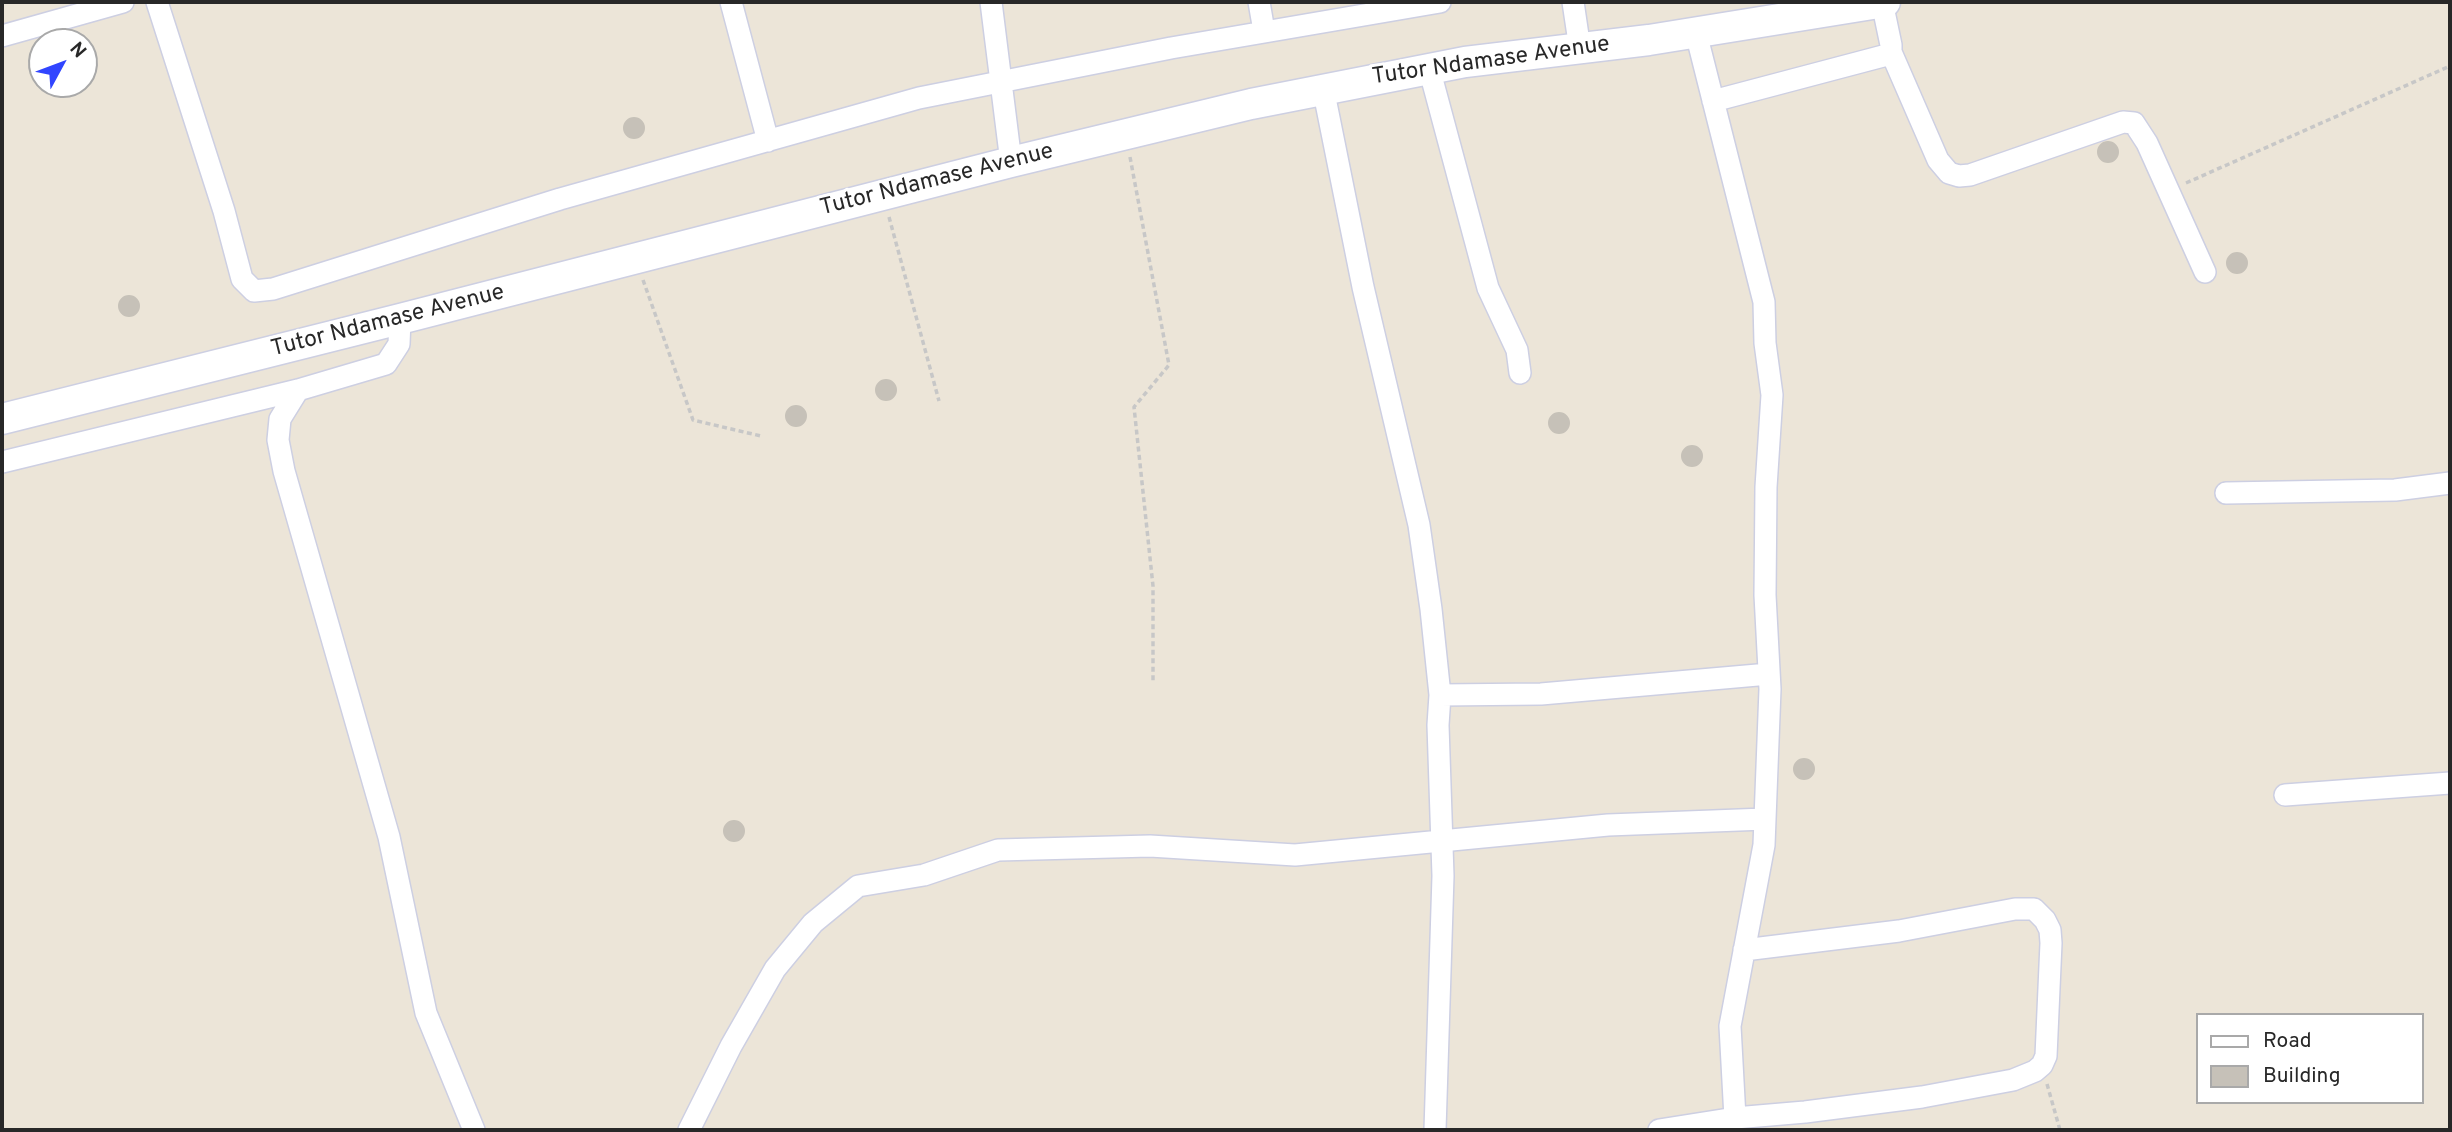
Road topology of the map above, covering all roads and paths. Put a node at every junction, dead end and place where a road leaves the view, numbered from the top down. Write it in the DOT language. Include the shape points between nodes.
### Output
graph roads {
  1 [pos="123,2"];
  2 [pos="157,2"];
  3 [pos="731,2"];
  4 [pos="991,2"];
  5 [pos="1259,2"];
  6 [pos="1440,2"];
  7 [pos="1573,2"];
  8 [pos="1869,3"];
  9 [pos="1264,31"];
  10 [pos="1696,33"];
  11 [pos="2,36"];
  12 [pos="1580,48"];
  13 [pos="1891,52"];
  14 [pos="2450,66"];
  15 [pos="1429,68"];
  16 [pos="1001,81"];
  17 [pos="1323,88"];
  18 [pos="1713,101"];
  19 [pos="1126,134"];
  20 [pos="768,141"];
  21 [pos="1012,162"];
  22 [pos="2168,190"];
  23 [pos="883,194"];
  24 [pos="636,258"];
  25 [pos="2205,272"];
  26 [pos="400,319"];
  27 [pos="1520,373"];
  28 [pos="298,390"];
  29 [pos="939,401"];
  30 [pos="2,419"];
  31 [pos="761,436"];
  32 [pos="2,462"];
  33 [pos="2450,483"];
  34 [pos="2226,493"];
  35 [pos="1769,674"];
  36 [pos="1153,681"];
  37 [pos="1440,695"];
  38 [pos="2450,783"];
  39 [pos="2285,795"];
  40 [pos="1765,819"];
  41 [pos="1442,842"];
  42 [pos="1744,950"];
  43 [pos="2042,1065"];
  44 [pos="1735,1118"];
  45 [pos="474,1130"];
  46 [pos="690,1130"];
  47 [pos="1436,1130"];
  48 [pos="1659,1130"];
  49 [pos="2060,1130"];
  1 -- 11 [label="street"];
  2 -- 20 [label="street" via="242,279 254,291"];
  3 -- 20 [label="street"];
  4 -- 16 [label="street"];
  5 -- 9 [label="street"];
  6 -- 9 [label="street"];
  7 -- 12 [label="street"];
  8 -- 10 [label="street, Tutor Ndamase Avenue"];
  8 -- 13 [label="street"];
  9 -- 16 [label="street"];
  10 -- 12 [label="street, Tutor Ndamase Avenue"];
  10 -- 18 [label="street"];
  12 -- 15 [label="street, Tutor Ndamase Avenue"];
  13 -- 18 [label="street"];
  13 -- 22 [label="street" via="1938,160 1949,173 1970,175 2129,122 2139,129"];
  14 -- 22 [label="path"];
  15 -- 17 [label="street, Tutor Ndamase Avenue"];
  15 -- 27 [label="street" via="1488,288 1517,349"];
  16 -- 20 [label="street" via="919,98"];
  16 -- 21 [label="street"];
  17 -- 19 [label="street, Tutor Ndamase Avenue"];
  17 -- 37 [label="street" via="1363,287 1419,525"];
  18 -- 35 [label="street" via="1764,302 1773,395 1766,487"];
  19 -- 21 [label="street, Tutor Ndamase Avenue"];
  19 -- 36 [label="path" via="1169,365 1134,407 1153,586"];
  21 -- 23 [label="street, Tutor Ndamase Avenue"];
  22 -- 25 [label="street"];
  23 -- 24 [label="street, Tutor Ndamase Avenue"];
  23 -- 29 [label="path"];
  24 -- 26 [label="street, Tutor Ndamase Avenue"];
  24 -- 31 [label="path" via="693,420"];
  26 -- 28 [label="street" via="399,344 386,364"];
  26 -- 30 [label="street, Tutor Ndamase Avenue"];
  28 -- 32 [label="street"];
  28 -- 45 [label="street" via="280,419 278,440 284,471 389,837 426,1013"];
  33 -- 34 [label="street" via="2395,490"];
  35 -- 37 [label="street" via="1542,694"];
  35 -- 40 [label="street"];
  37 -- 41 [label="street"];
  38 -- 39 [label="street"];
  40 -- 41 [label="street" via="1608,825"];
  40 -- 42 [label="street"];
  41 -- 46 [label="street" via="1295,856 1150,846 998,850 924,875 858,886 813,923 775,969"];
  41 -- 47 [label="street"];
  42 -- 43 [label="street" via="2034,909 2045,920 2051,943 2048,1039"];
  42 -- 44 [label="street" via="1730,1026"];
  43 -- 44 [label="street" via="2013,1080 1922,1097"];
  43 -- 49 [label="path"];
  44 -- 48 [label="street"];
}
